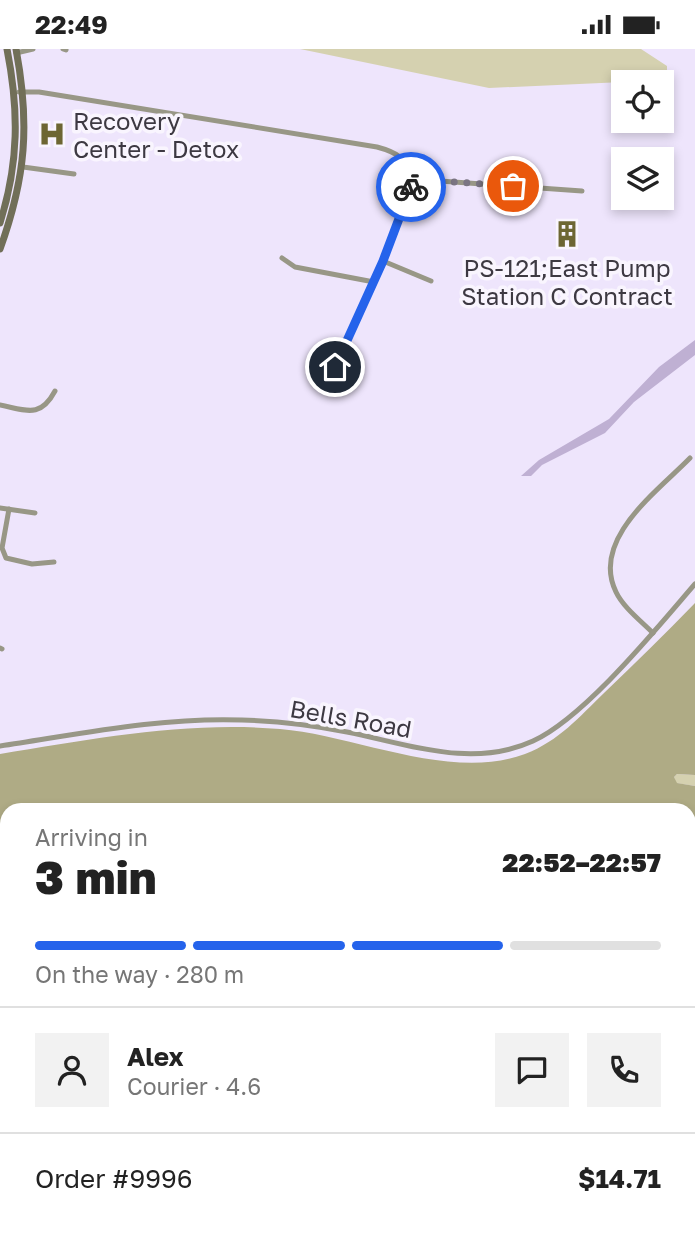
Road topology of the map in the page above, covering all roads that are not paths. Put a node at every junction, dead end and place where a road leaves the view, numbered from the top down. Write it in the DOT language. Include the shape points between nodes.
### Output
graph roads {
  1 [pos="7,49"];
  2 [pos="33,49"];
  3 [pos="16,51"];
  4 [pos="19,92"];
  5 [pos="23,167"];
  6 [pos="74,174"];
  7 [pos="412,179"];
  8 [pos="583,191"];
  9 [pos="0,223"];
  10 [pos="0,249"];
  11 [pos="282,258"];
  12 [pos="383,261"];
  13 [pos="431,281"];
  14 [pos="374,282"];
  15 [pos="335,367"];
  16 [pos="55,391"];
  17 [pos="0,405"];
  18 [pos="690,458"];
  19 [pos="0,508"];
  20 [pos="9,509"];
  21 [pos="35,513"];
  22 [pos="54,562"];
  23 [pos="695,584"];
  24 [pos="653,633"];
  25 [pos="0,746"];
  1 -- 4 [label="main road"];
  2 -- 3 [label="street"];
  3 -- 4 [label="main road"];
  4 -- 5 [label="main road" via="26,130"];
  4 -- 7 [label="street" via="377,147 400,156"];
  4 -- 9 [label="main road" via="15,166"];
  5 -- 6 [label="street"];
  5 -- 10 [label="main road"];
  7 -- 8 [label="street"];
  7 -- 12 [label="street"];
  11 -- 14 [label="street" via="295,267"];
  12 -- 13 [label="street"];
  12 -- 14 [label="street"];
  14 -- 15 [label="street"];
  16 -- 17 [label="street" via="46,406 36,411"];
  18 -- 24 [label="street" via="624,527 612,555 617,594"];
  19 -- 20 [label="street"];
  20 -- 21 [label="street"];
  20 -- 22 [label="street" via="2,548 6,558 32,564"];
  23 -- 24 [label="street, Bells Road"];
  24 -- 25 [label="street, Bells Road" via="562,724 534,741 495,753 459,755 318,727 214,719 159,722"];
}
